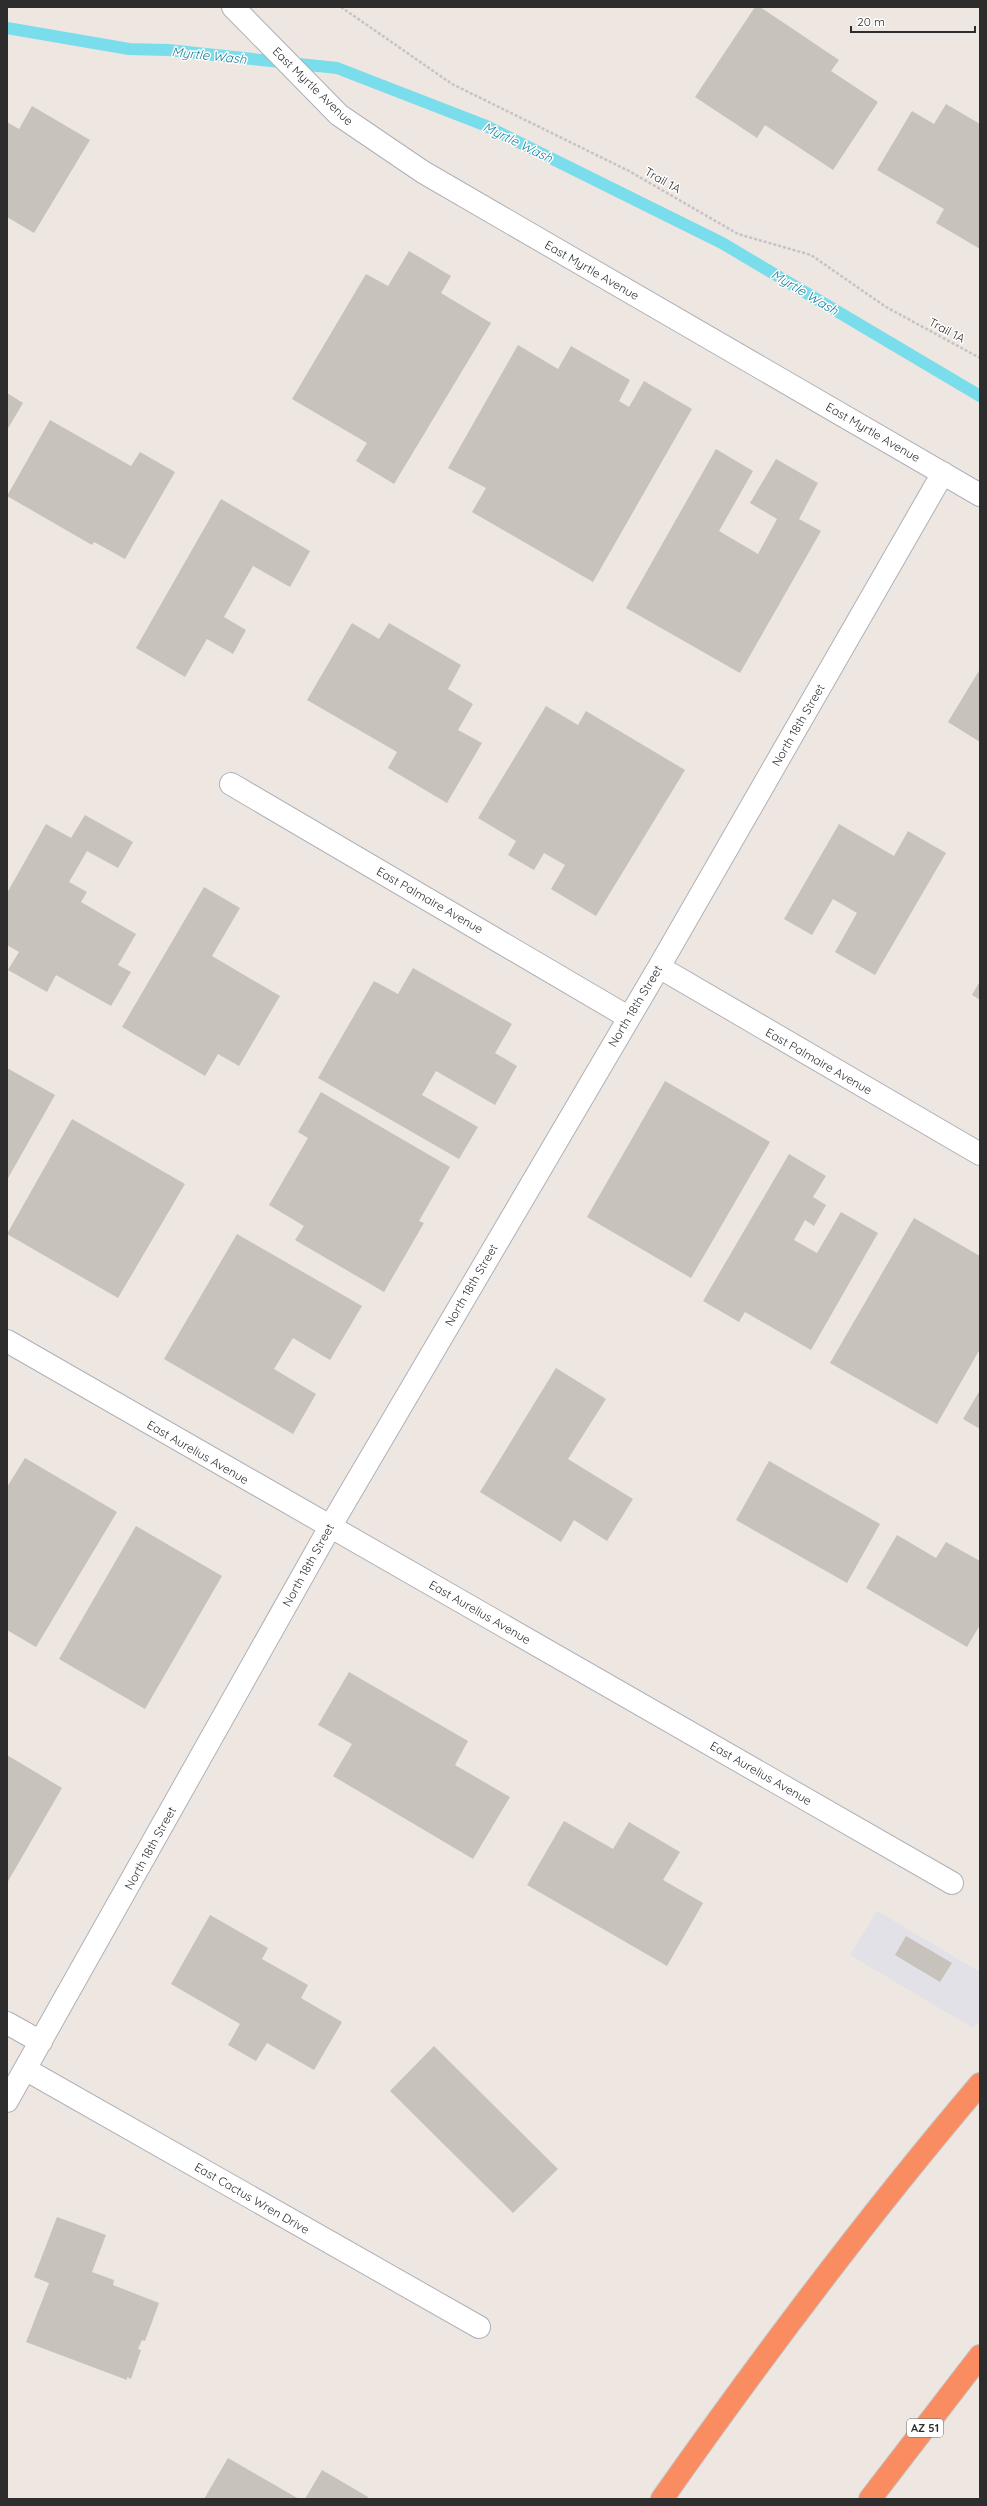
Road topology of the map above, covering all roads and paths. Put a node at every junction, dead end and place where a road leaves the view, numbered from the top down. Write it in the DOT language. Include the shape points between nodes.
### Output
graph roads {
  1 [pos="233,7"];
  2 [pos="341,7"];
  3 [pos="980,358"];
  4 [pos="943,473"];
  5 [pos="980,495"];
  6 [pos="231,784"];
  7 [pos="659,967"];
  8 [pos="628,1017"];
  9 [pos="980,1154"];
  10 [pos="7,1340"];
  11 [pos="330,1527"];
  12 [pos="952,1883"];
  13 [pos="7,2022"];
  14 [pos="41,2042"];
  15 [pos="25,2069"];
  16 [pos="980,2084"];
  17 [pos="7,2101"];
  18 [pos="478,2327"];
  19 [pos="980,2356"];
  20 [pos="662,2499"];
  21 [pos="870,2499"];
  1 -- 4 [label="street, East Myrtle Avenue" via="339,115 371,139 423,172"];
  2 -- 3 [label="path, Trail 1A" via="452,84 628,171 738,234 811,255 886,307"];
  4 -- 5 [label="street, East Myrtle Avenue"];
  4 -- 7 [label="street, North 18th Street"];
  6 -- 8 [label="street, East Palmaire Avenue"];
  7 -- 8 [label="street, North 18th Street"];
  7 -- 9 [label="street, East Palmaire Avenue"];
  8 -- 11 [label="street, North 18th Street"];
  10 -- 11 [label="street, East Aurelius Avenue"];
  11 -- 12 [label="street, East Aurelius Avenue"];
  11 -- 14 [label="street, North 18th Street"];
  13 -- 14 [label="street"];
  14 -- 15 [label="street, North 18th Street"];
  15 -- 17 [label="street, North 18th Street"];
  15 -- 18 [label="street, East Cactus Wren Drive"];
  16 -- 20 [label="highway" via="939,2132 812,2295"];
  19 -- 21 [label="highway, AZ 51"];
}
